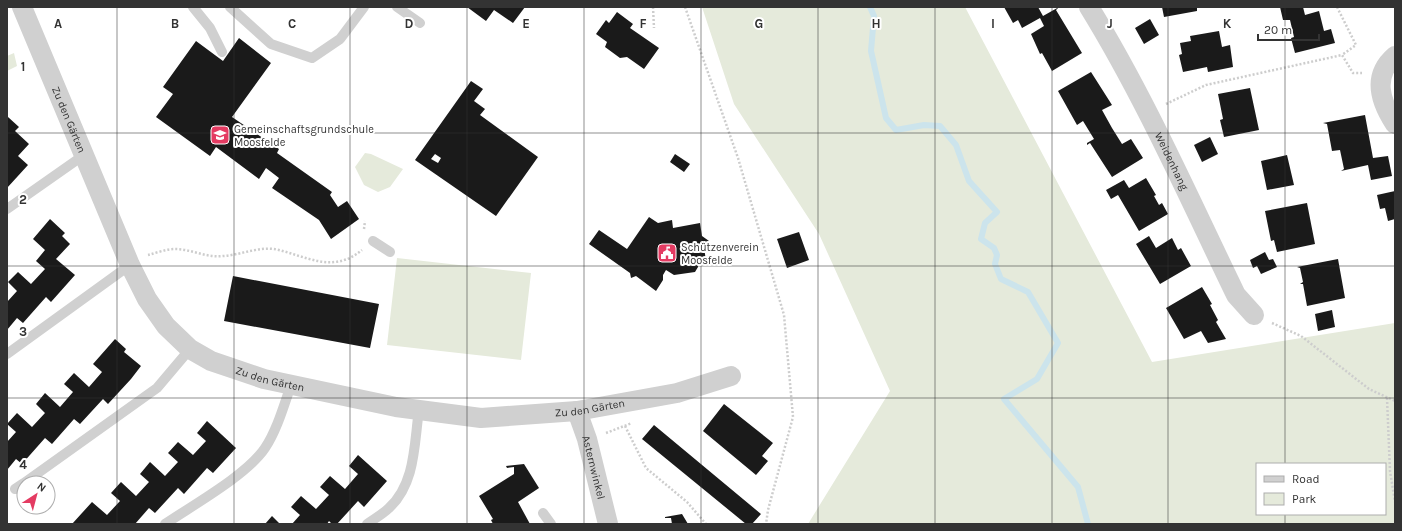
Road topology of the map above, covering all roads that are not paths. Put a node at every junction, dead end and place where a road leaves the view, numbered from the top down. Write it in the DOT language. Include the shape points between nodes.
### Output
graph roads {
  1 [pos="193,7"];
  2 [pos="230,7"];
  3 [pos="364,7"];
  4 [pos="397,7"];
  5 [pos="1089,7"];
  6 [pos="28,10"];
  7 [pos="420,23"];
  8 [pos="222,52"];
  9 [pos="1395,56"];
  10 [pos="1395,124"];
  11 [pos="84,155"];
  12 [pos="7,209"];
  13 [pos="372,241"];
  14 [pos="390,252"];
  15 [pos="130,265"];
  16 [pos="1254,315"];
  17 [pos="190,348"];
  18 [pos="7,354"];
  19 [pos="731,376"];
  20 [pos="291,385"];
  21 [pos="419,410"];
  22 [pos="577,411"];
  23 [pos="35,475"];
  24 [pos="543,513"];
  25 [pos="165,524"];
  26 [pos="367,524"];
  27 [pos="550,524"];
  28 [pos="608,524"];
  1 -- 8 [label="lane" via="210,28"];
  2 -- 3 [label="lane" via="271,44 312,58 340,39"];
  4 -- 7 [label="lane"];
  5 -- 16 [label="street, Weidenhang" via="1147,112 1236,295"];
  6 -- 11 [label="street, Zu den Gärten"];
  9 -- 10 [label="street" via="1381,74 1380,91 1387,112"];
  11 -- 12 [label="lane"];
  11 -- 15 [label="street, Zu den Gärten"];
  13 -- 14 [label="lane"];
  15 -- 17 [label="street, Zu den Gärten" via="147,299 166,326"];
  15 -- 18 [label="lane"];
  17 -- 20 [label="street, Zu den Gärten" via="211,361 264,379"];
  17 -- 23 [label="lane" via="158,388"];
  19 -- 22 [label="street, Zu den Gärten" via="677,393"];
  20 -- 21 [label="street, Zu den Gärten"];
  20 -- 25 [label="lane" via="265,448 246,468"];
  21 -- 22 [label="street, Zu den Gärten" via="481,418"];
  21 -- 26 [label="lane" via="410,475 402,493 389,508"];
  22 -- 28 [label="street, Asternwinkel" via="587,439"];
  24 -- 27 [label="lane"];
}
